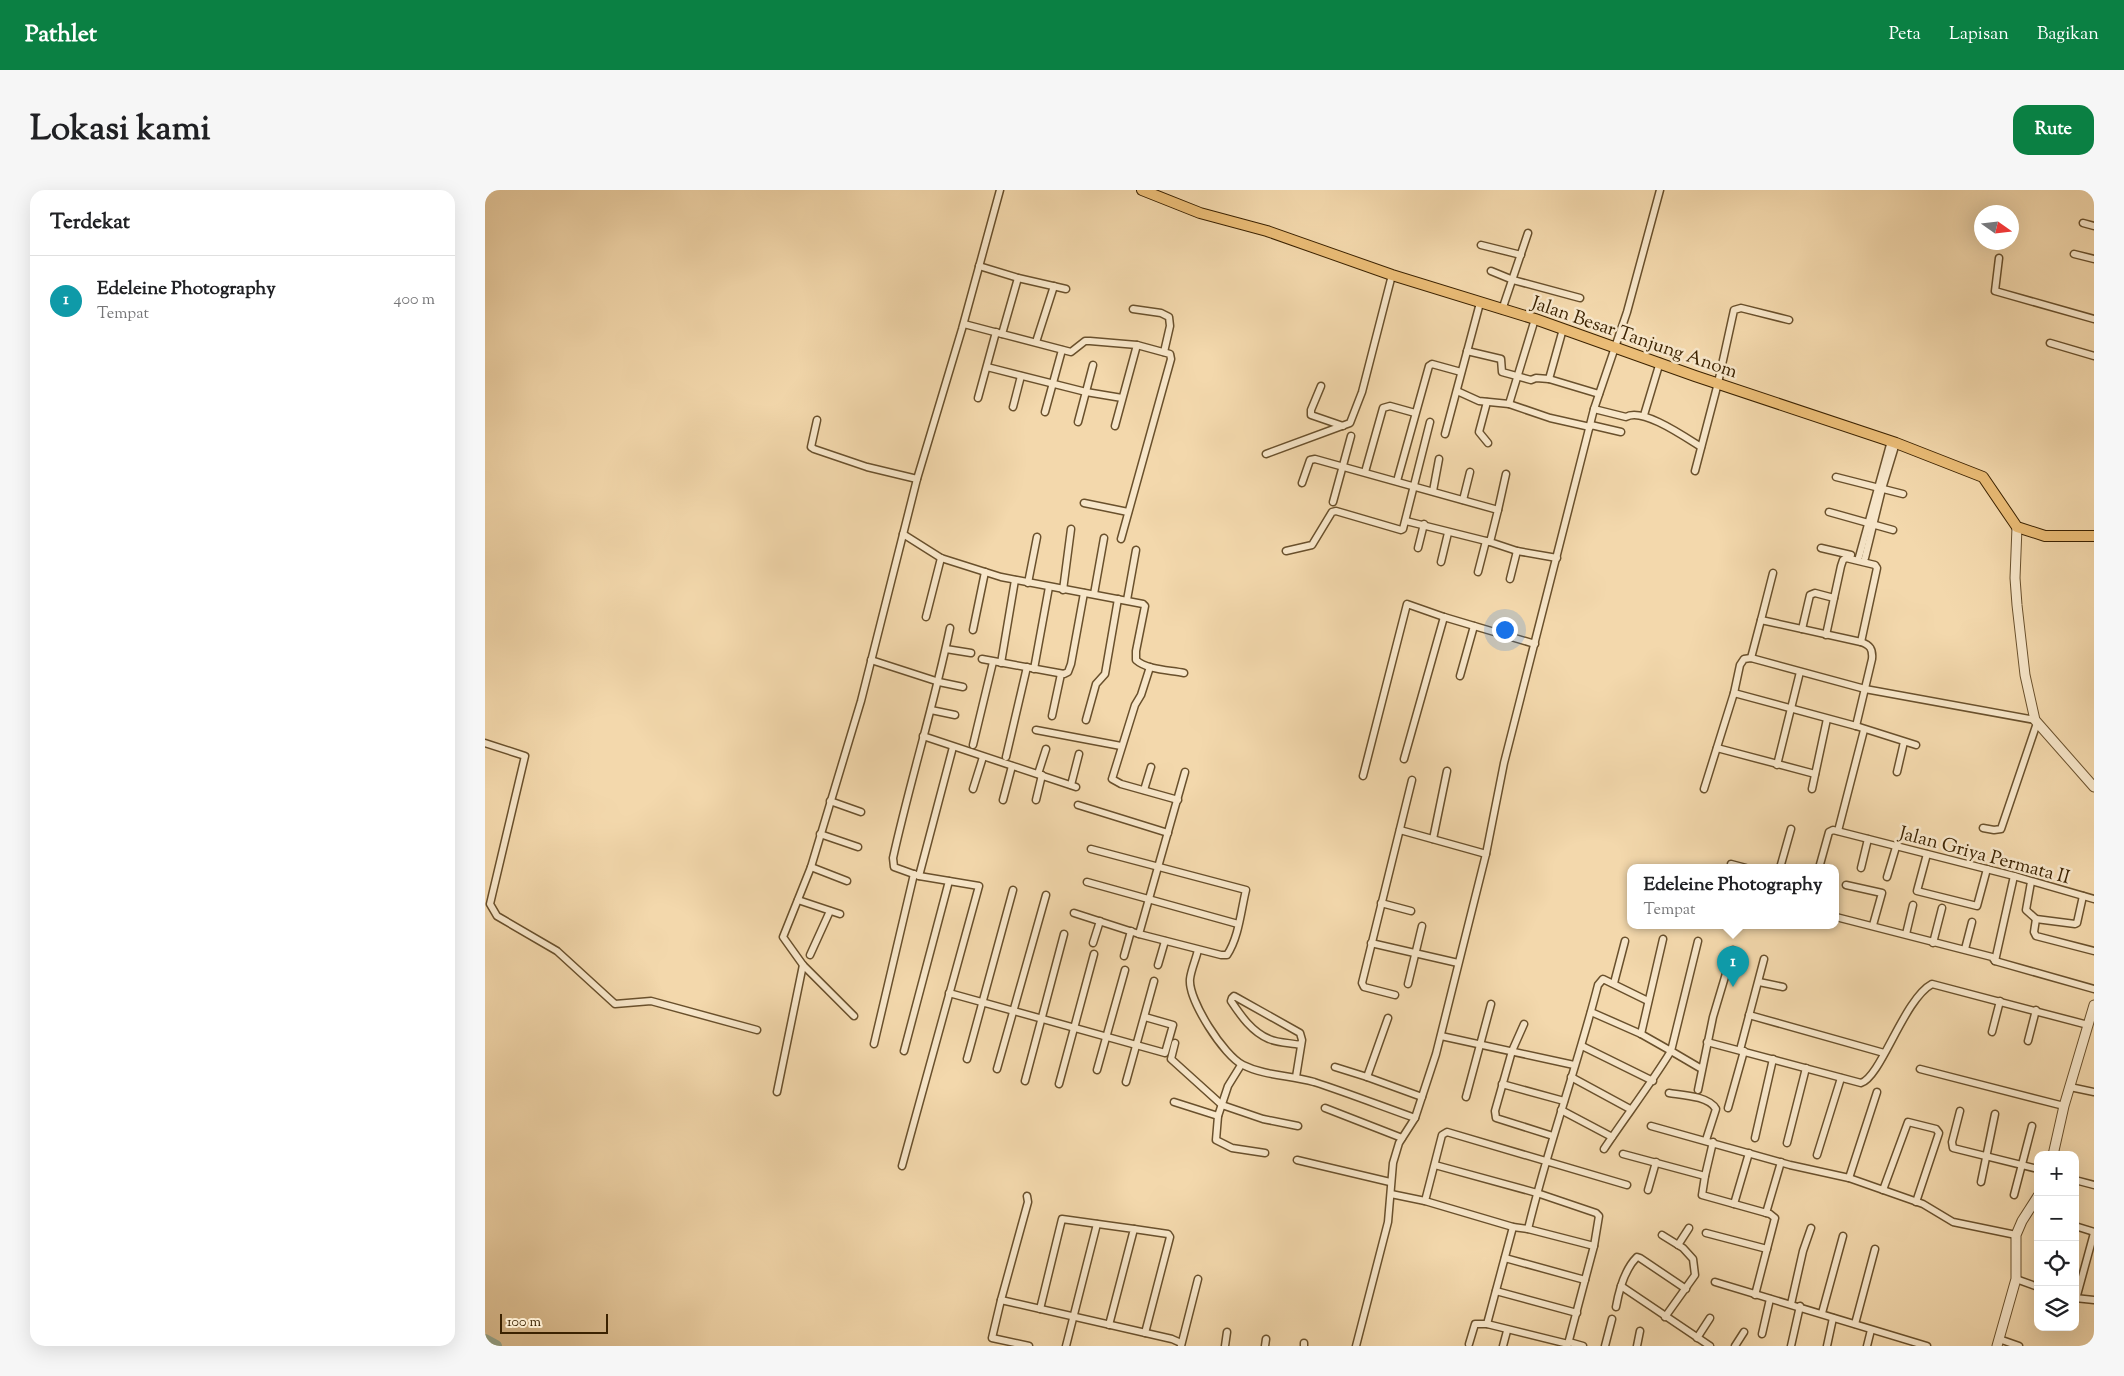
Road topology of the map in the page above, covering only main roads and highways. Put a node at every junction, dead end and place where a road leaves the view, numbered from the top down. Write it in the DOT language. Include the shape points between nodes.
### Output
graph roads {
  1 [pos="1142,190"];
  2 [pos="2094,536"];
  1 -- 2 [label="main road, Jalan Besar Tanjung Anom" via="1200,213 1535,319 1893,442 1983,477 2017,527 2045,536"];
}
